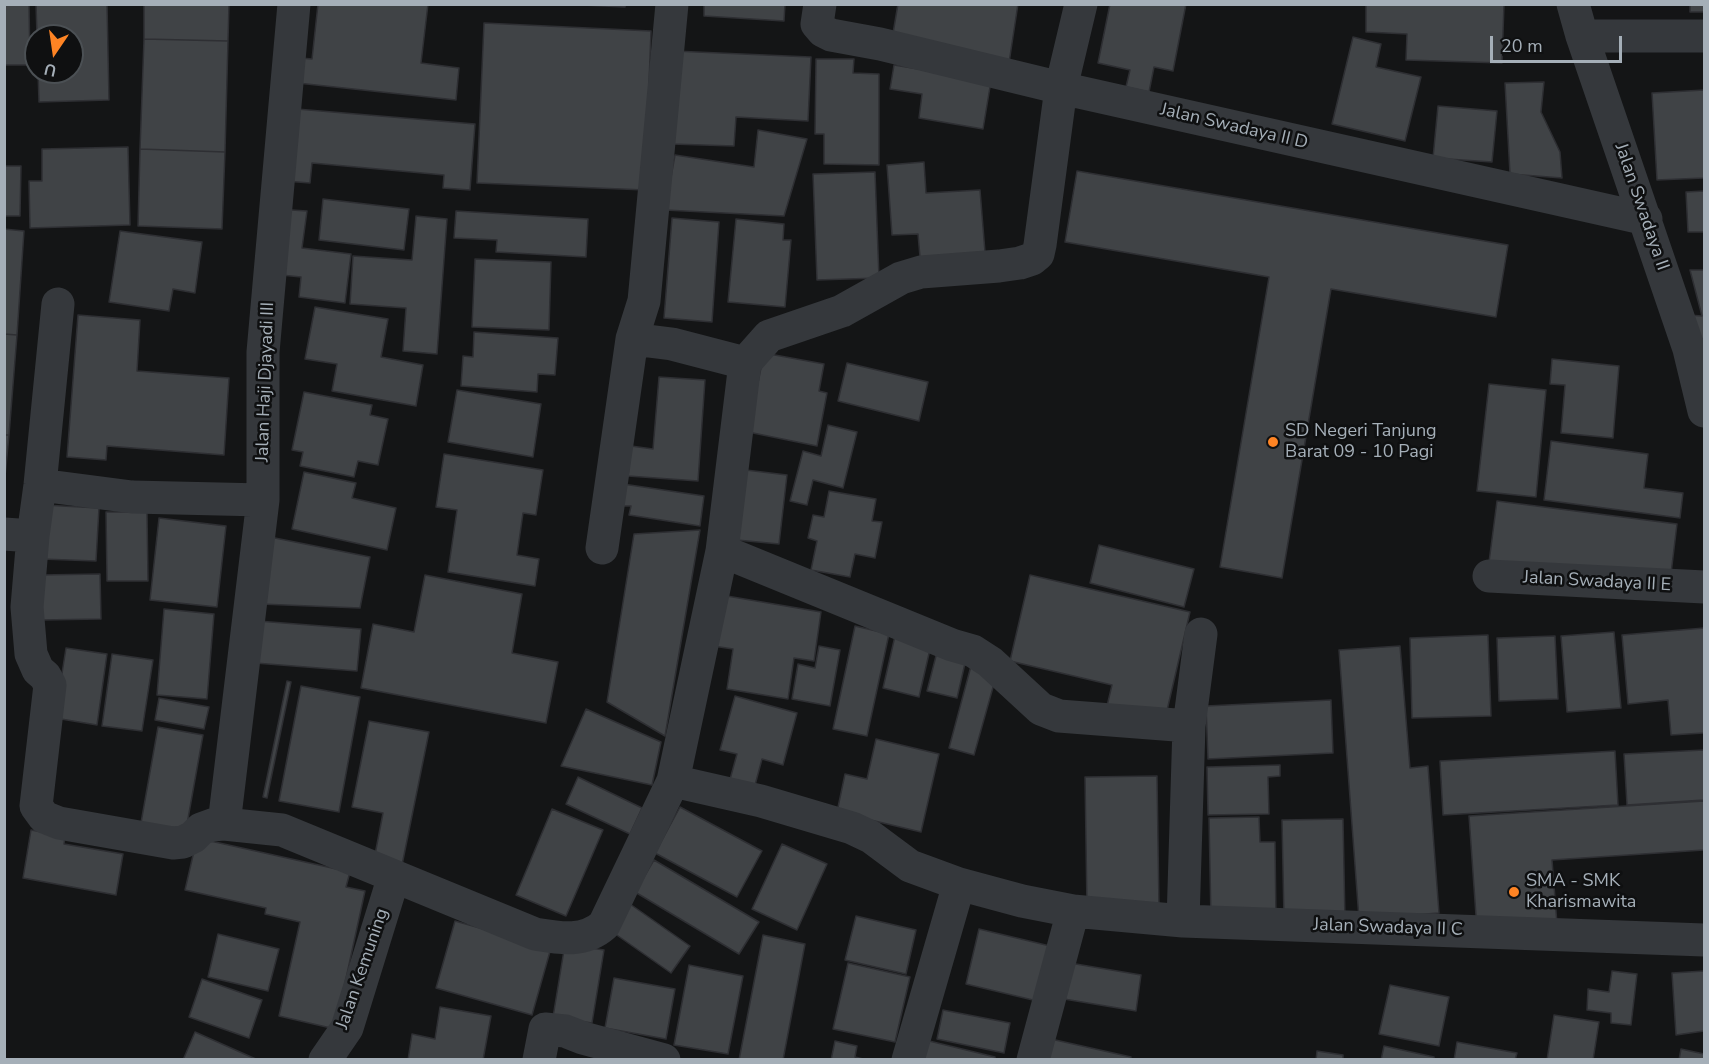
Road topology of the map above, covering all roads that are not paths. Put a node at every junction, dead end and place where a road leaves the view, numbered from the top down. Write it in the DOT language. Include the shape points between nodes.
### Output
graph roads {
  1 [pos="294,4"];
  2 [pos="672,4"];
  3 [pos="1081,4"];
  4 [pos="1573,4"];
  5 [pos="822,18"];
  6 [pos="1582,36"];
  7 [pos="1704,36"];
  8 [pos="1061,88"];
  9 [pos="1646,219"];
  10 [pos="58,304"];
  11 [pos="632,339"];
  12 [pos="1697,349"];
  13 [pos="745,363"];
  14 [pos="1704,411"];
  15 [pos="40,485"];
  16 [pos="263,500"];
  17 [pos="19,535"];
  18 [pos="602,548"];
  19 [pos="722,552"];
  20 [pos="1489,576"];
  21 [pos="1704,587"];
  22 [pos="1201,634"];
  23 [pos="1189,726"];
  24 [pos="673,781"];
  25 [pos="224,824"];
  26 [pos="394,876"];
  27 [pos="959,884"];
  28 [pos="1073,911"];
  29 [pos="1183,921"];
  30 [pos="1704,940"];
  31 [pos="325,1059"];
  32 [pos="539,1059"];
  33 [pos="664,1059"];
  34 [pos="908,1059"];
  35 [pos="1033,1059"];
  1 -- 16 [label="street, Jalan Haji Djayadi III" via="263,352"];
  2 -- 11 [label="street" via="644,301"];
  3 -- 8 [label="street"];
  4 -- 6 [label="street, Jalan Swadaya II"];
  5 -- 8 [label="street, Jalan Swadaya II D" via="831,35"];
  6 -- 7 [label="street"];
  6 -- 9 [label="street, Jalan Swadaya II"];
  8 -- 9 [label="street, Jalan Swadaya II D"];
  8 -- 13 [label="street" via="1038,254 1032,259 999,266 921,272 901,278 842,311 769,336"];
  9 -- 12 [label="street, Jalan Swadaya II"];
  10 -- 15 [label="street"];
  11 -- 13 [label="street" via="672,344"];
  11 -- 18 [label="street"];
  12 -- 14 [label="street, Jalan Swadaya II"];
  13 -- 19 [label="street"];
  15 -- 16 [label="street" via="132,497"];
  15 -- 17 [label="street"];
  16 -- 25 [label="street, Jalan Haji Djayadi III"];
  17 -- 25 [label="street" via="31,654 50,685 36,806 44,817 59,823 173,843 183,842 201,829"];
  19 -- 23 [label="street" via="973,651 1041,708 1059,716"];
  19 -- 24 [label="street"];
  20 -- 21 [label="street, Jalan Swadaya II E"];
  22 -- 23 [label="street"];
  23 -- 29 [label="street"];
  24 -- 26 [label="street" via="604,925 596,933 562,938 535,934"];
  24 -- 27 [label="street, Jalan Swadaya II C" via="761,801 852,828 910,866"];
  25 -- 26 [label="street" via="282,830"];
  26 -- 31 [label="street, Jalan Kemuning" via="347,1028"];
  27 -- 28 [label="street, Jalan Swadaya II C"];
  27 -- 34 [label="street"];
  28 -- 29 [label="street, Jalan Swadaya II C"];
  28 -- 35 [label="street"];
  29 -- 30 [label="street, Jalan Swadaya II C"];
  32 -- 33 [label="street" via="545,1029"];
}
